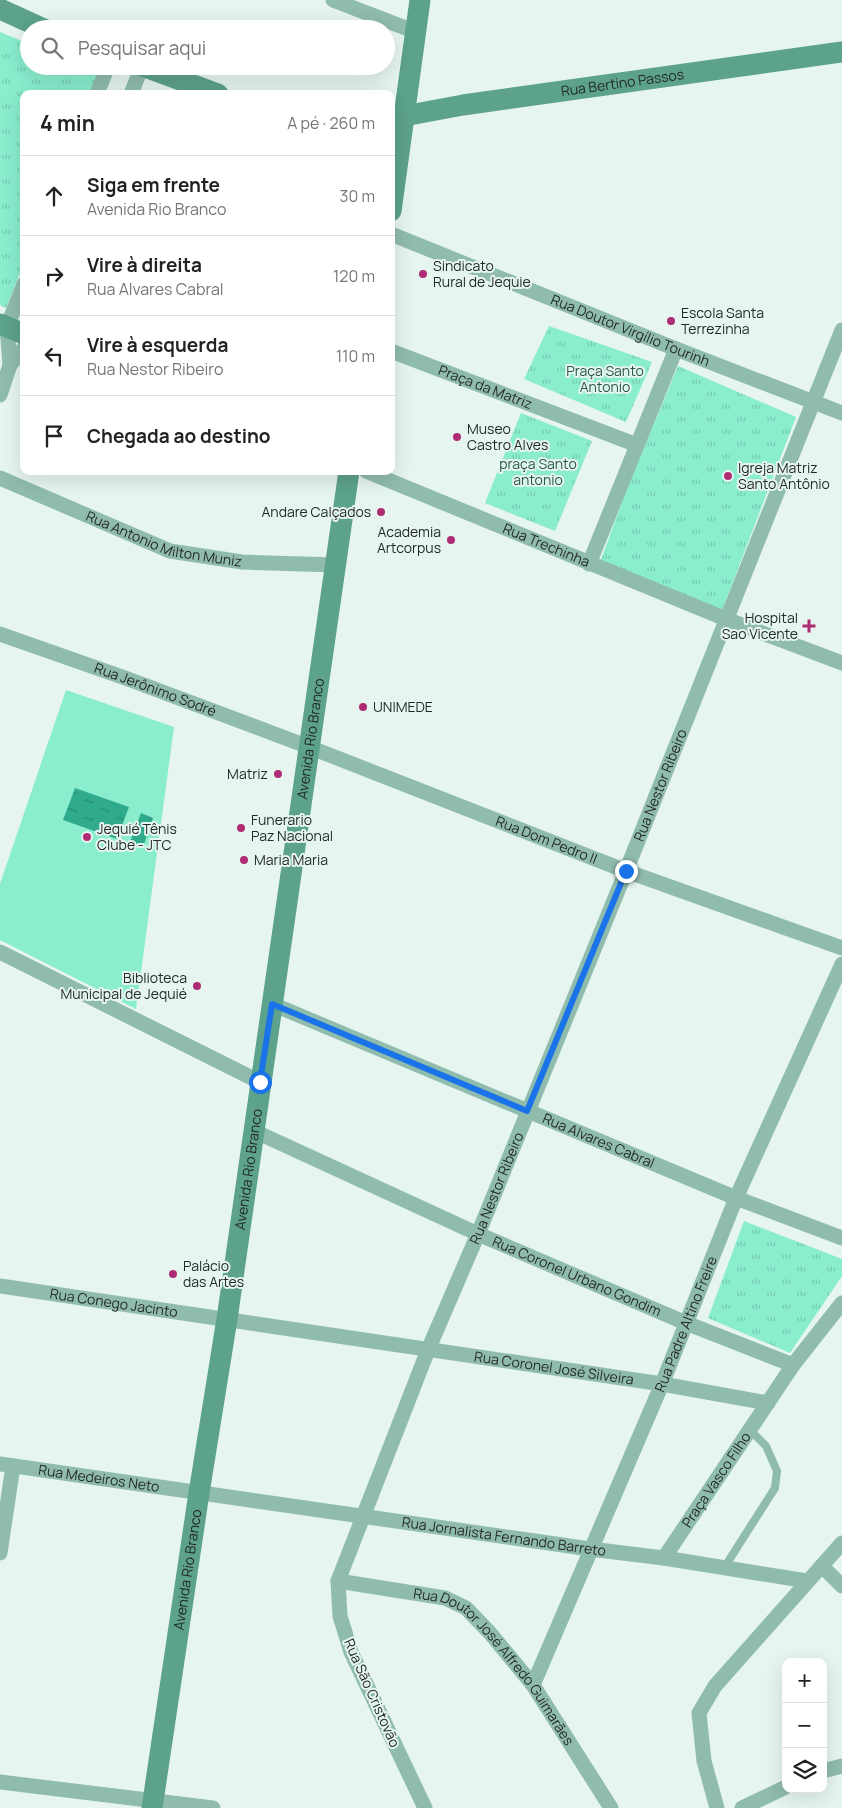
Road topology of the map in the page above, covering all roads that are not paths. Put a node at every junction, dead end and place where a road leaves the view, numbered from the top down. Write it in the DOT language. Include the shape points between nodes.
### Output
graph roads {
  1 [pos="333,0"];
  2 [pos="420,0"];
  3 [pos="0,9"];
  4 [pos="24,20"];
  5 [pos="385,20"];
  6 [pos="395,24"];
  7 [pos="416,32"];
  8 [pos="842,52"];
  9 [pos="104,75"];
  10 [pos="138,75"];
  11 [pos="166,75"];
  12 [pos="99,90"];
  13 [pos="133,90"];
  14 [pos="207,90"];
  15 [pos="397,116"];
  16 [pos="395,146"];
  17 [pos="395,236"];
  18 [pos="20,297"];
  19 [pos="10,328"];
  20 [pos="842,330"];
  21 [pos="676,349"];
  22 [pos="395,352"];
  23 [pos="20,353"];
  24 [pos="10,365"];
  25 [pos="0,395"];
  26 [pos="814,401"];
  27 [pos="842,413"];
  28 [pos="637,445"];
  29 [pos="348,475"];
  30 [pos="376,475"];
  31 [pos="0,478"];
  32 [pos="589,564"];
  33 [pos="336,565"];
  34 [pos="726,619"];
  35 [pos="0,634"];
  36 [pos="842,663"];
  37 [pos="309,747"];
  38 [pos="626,871"];
  39 [pos="842,948"];
  40 [pos="0,952"];
  41 [pos="842,964"];
  42 [pos="272,1004"];
  43 [pos="260,1082"];
  44 [pos="527,1111"];
  45 [pos="254,1131"];
  46 [pos="736,1198"];
  47 [pos="478,1234"];
  48 [pos="842,1238"];
  49 [pos="0,1286"];
  50 [pos="842,1303"];
  51 [pos="227,1319"];
  52 [pos="686,1323"];
  53 [pos="428,1350"];
  54 [pos="793,1365"];
  55 [pos="662,1384"];
  56 [pos="768,1403"];
  57 [pos="750,1430"];
  58 [pos="7,1464"];
  59 [pos="198,1493"];
  60 [pos="362,1517"];
  61 [pos="842,1543"];
  62 [pos="590,1550"];
  63 [pos="0,1553"];
  64 [pos="664,1558"];
  65 [pos="822,1566"];
  66 [pos="724,1568"];
  67 [pos="338,1581"];
  68 [pos="807,1581"];
  69 [pos="842,1586"];
  70 [pos="533,1685"];
  71 [pos="842,1766"];
  72 [pos="827,1770"];
  73 [pos="0,1782"];
  74 [pos="782,1789"];
  75 [pos="153,1804"];
  76 [pos="213,1808"];
  77 [pos="425,1808"];
  78 [pos="611,1808"];
  79 [pos="717,1808"];
  80 [pos="742,1808"];
  1 -- 5 [label="street"];
  2 -- 7 [label="main road"];
  3 -- 4 [label="main road"];
  6 -- 7 [label="street"];
  7 -- 15 [label="main road"];
  8 -- 15 [label="main road, Rua Bertino Passos"];
  9 -- 12 [label="street"];
  10 -- 13 [label="street"];
  11 -- 14 [label="main road"];
  15 -- 16 [label="main road"];
  17 -- 21 [label="street, Rua Doutor Virgílio Tourinh"];
  18 -- 19 [label="street"];
  19 -- 24 [label="street"];
  20 -- 26 [label="street, Rua Nestor Ribeiro"];
  21 -- 26 [label="street, Rua Doutor Virgílio Tourinh"];
  21 -- 28 [label="street"];
  22 -- 28 [label="street, Praça da Matriz"];
  23 -- 24 [label="street"];
  24 -- 25 [label="street"];
  26 -- 27 [label="street, Rua Doutor Virgílio Tourinh"];
  26 -- 34 [label="street, Rua Nestor Ribeiro"];
  28 -- 32 [label="street"];
  29 -- 33 [label="main road, Avenida Rio Branco"];
  30 -- 32 [label="street, Rua Trechinha"];
  31 -- 33 [label="street, Rua Antonio Milton Muniz" via="170,550 242,562"];
  32 -- 34 [label="street, Rua Trechinha"];
  33 -- 37 [label="main road, Avenida Rio Branco"];
  34 -- 36 [label="street, Rua Trechinha"];
  34 -- 38 [label="street, Rua Nestor Ribeiro"];
  35 -- 37 [label="street, Rua Jerônimo Sodré"];
  37 -- 38 [label="street, Rua Dom Pedro II"];
  37 -- 42 [label="main road, Avenida Rio Branco"];
  38 -- 39 [label="street, Rua Dom Pedro II"];
  38 -- 44 [label="street, Rua Nestor Ribeiro"];
  40 -- 43 [label="street"];
  41 -- 46 [label="street, Rua Padre Altino Freire"];
  42 -- 43 [label="main road, Avenida Rio Branco"];
  42 -- 44 [label="street, Rua Alvares Cabral"];
  43 -- 45 [label="main road, Avenida Rio Branco"];
  44 -- 46 [label="street, Rua Alvares Cabral"];
  44 -- 47 [label="street, Rua Nestor Ribeiro"];
  45 -- 47 [label="street, Rua Coronel Urbano Gondim"];
  45 -- 51 [label="main road, Avenida Rio Branco"];
  46 -- 48 [label="street, Rua Alvares Cabral"];
  46 -- 52 [label="street, Rua Padre Altino Freire"];
  47 -- 52 [label="street, Rua Coronel Urbano Gondim"];
  47 -- 53 [label="street, Rua Nestor Ribeiro"];
  49 -- 51 [label="street, Rua Conego Jacinto"];
  50 -- 54 [label="street, Praça Vasco Filho"];
  51 -- 53 [label="street, Rua Conego Jacinto"];
  51 -- 59 [label="main road, Avenida Rio Branco"];
  52 -- 54 [label="street, Rua Coronel Urbano Gondim"];
  52 -- 55 [label="street, Rua Padre Altino Freire"];
  53 -- 55 [label="street, Rua Coronel José Silveira"];
  53 -- 60 [label="street, Rua Nestor Ribeiro"];
  54 -- 56 [label="street, Praça Vasco Filho"];
  55 -- 56 [label="street, Rua Coronel José Silveira"];
  55 -- 62 [label="street, Rua Padre Altino Freire"];
  56 -- 57 [label="street, Praça Vasco Filho"];
  57 -- 64 [label="street, Praça Vasco Filho"];
  57 -- 66 [label="lane" via="766,1446 777,1471 776,1488"];
  58 -- 59 [label="street, Rua Medeiros Neto"];
  58 -- 63 [label="street"];
  59 -- 60 [label="street, Rua Jornalista Fernando Barreto"];
  59 -- 75 [label="main road, Avenida Rio Branco"];
  60 -- 62 [label="street, Rua Jornalista Fernando Barreto"];
  60 -- 67 [label="street, Rua São Cristovão"];
  61 -- 65 [label="street"];
  62 -- 64 [label="street, Rua Jornalista Fernando Barreto"];
  62 -- 70 [label="street, Rua Padre Altino Freire"];
  64 -- 66 [label="street, Rua Jornalista Fernando Barreto"];
  65 -- 68 [label="street"];
  65 -- 69 [label="street"];
  66 -- 68 [label="street, Rua Jornalista Fernando Barreto"];
  67 -- 70 [label="street, Rua Doutor José Alfredo Guimarães" via="446,1598 466,1608"];
  67 -- 77 [label="street, Rua São Cristovão" via="340,1616 351,1652"];
  68 -- 79 [label="street" via="715,1686 699,1713 704,1761"];
  70 -- 78 [label="street, Rua Doutor José Alfredo Guimarães"];
  71 -- 72 [label="street"];
  73 -- 75 [label="street"];
  74 -- 80 [label="street"];
  75 -- 76 [label="street"];
}
